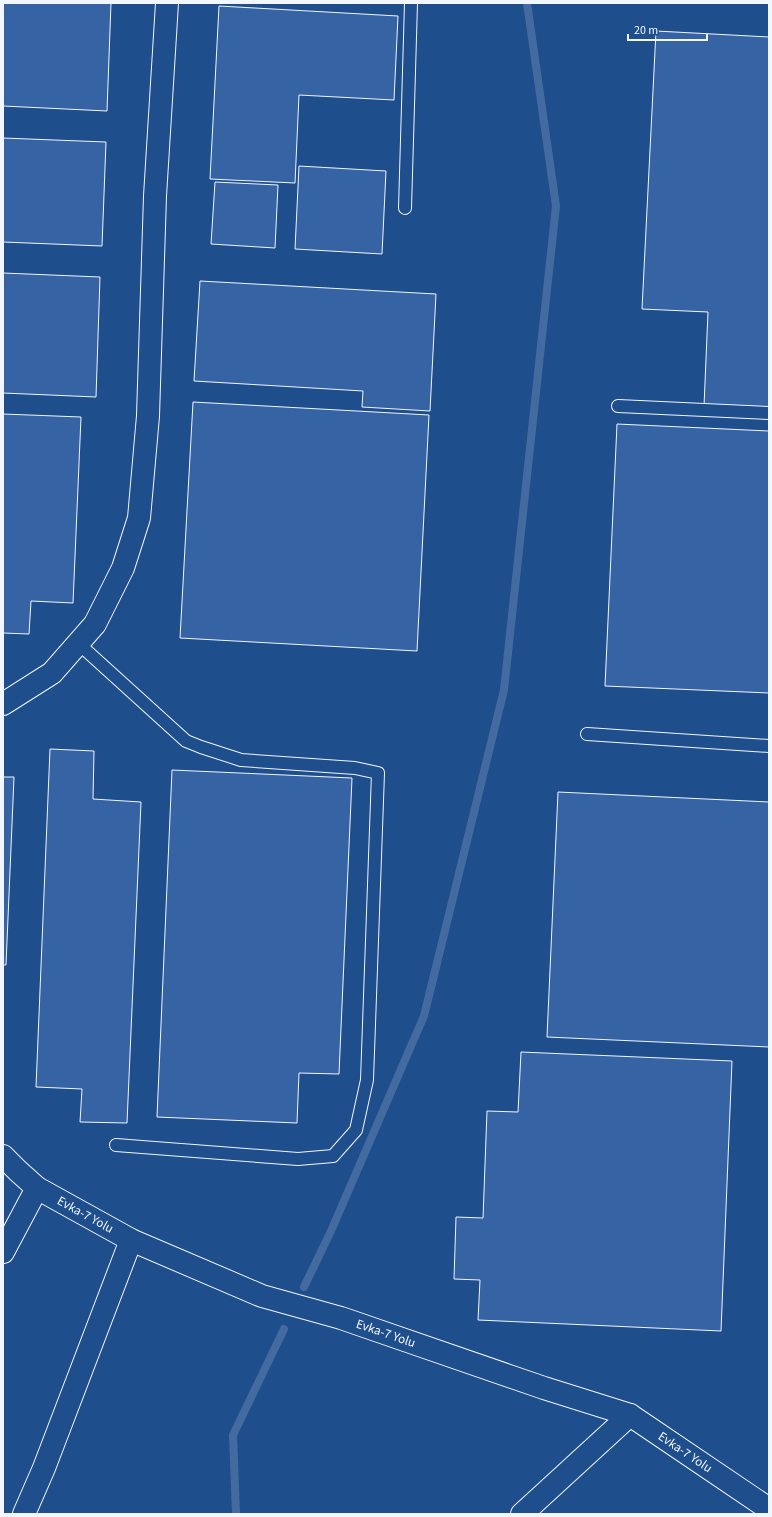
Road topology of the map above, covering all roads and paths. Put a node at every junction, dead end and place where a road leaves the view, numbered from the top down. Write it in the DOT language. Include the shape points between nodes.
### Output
graph roads {
  1 [pos="167,3"];
  2 [pos="411,3"];
  3 [pos="405,208"];
  4 [pos="618,406"];
  5 [pos="769,413"];
  6 [pos="79,644"];
  7 [pos="3,704"];
  8 [pos="587,734"];
  9 [pos="769,746"];
  10 [pos="116,1145"];
  11 [pos="3,1156"];
  12 [pos="37,1188"];
  13 [pos="131,1240"];
  14 [pos="3,1252"];
  15 [pos="630,1415"];
  16 [pos="769,1509"];
  17 [pos="24,1514"];
  18 [pos="522,1514"];
  1 -- 6 [label="street" via="155,196 148,416 139,518 123,568 95,624"];
  2 -- 3 [label="lane"];
  4 -- 5 [label="lane"];
  6 -- 7 [label="street" via="52,673"];
  6 -- 10 [label="lane" via="193,744 241,760 355,768 378,774 367,1080 356,1130 333,1156 298,1159"];
  8 -- 9 [label="lane"];
  11 -- 12 [label="street, Evka-7 Yolu"];
  12 -- 13 [label="street, Evka-7 Yolu"];
  12 -- 14 [label="street"];
  13 -- 15 [label="street, Evka-7 Yolu" via="262,1296 342,1318"];
  13 -- 17 [label="street"];
  15 -- 16 [label="street, Evka-7 Yolu"];
  15 -- 18 [label="street"];
}
